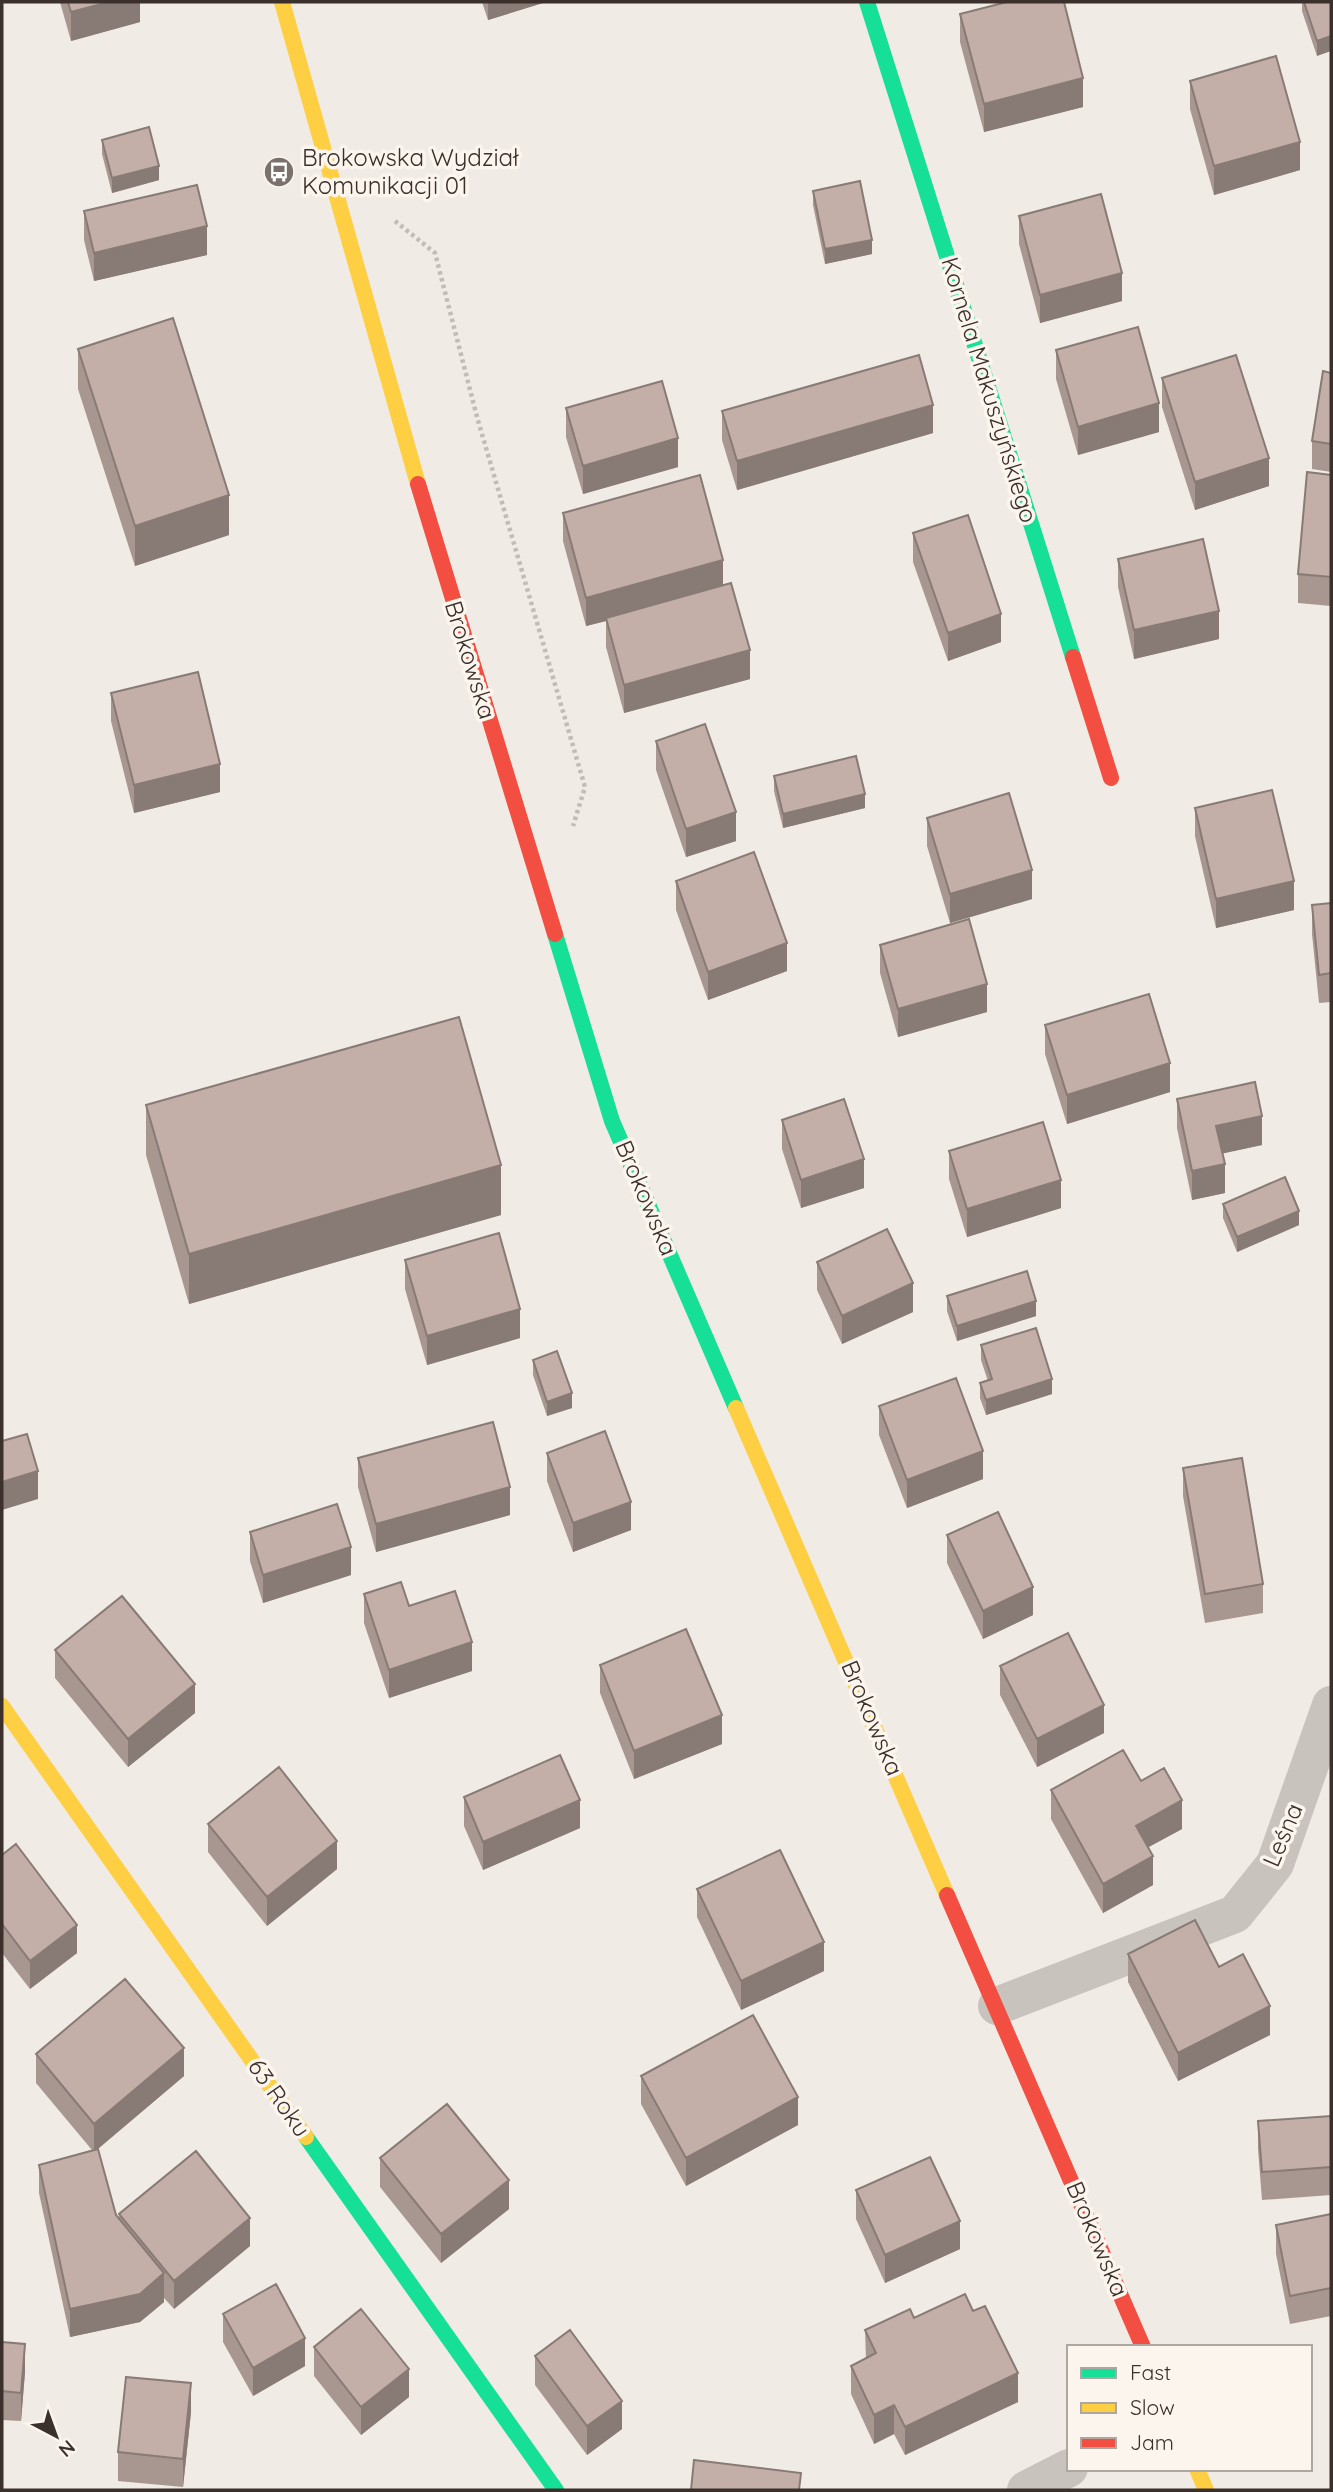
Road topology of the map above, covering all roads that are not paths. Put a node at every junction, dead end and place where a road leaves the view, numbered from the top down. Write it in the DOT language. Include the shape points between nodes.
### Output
graph roads {
  1 [pos="282,2"];
  2 [pos="867,2"];
  3 [pos="1111,778"];
  4 [pos="1331,1705"];
  5 [pos="2,1706"];
  6 [pos="997,2006"];
  7 [pos="1142,2345"];
  8 [pos="1067,2469"];
  9 [pos="1198,2471"];
  10 [pos="556,2490"];
  11 [pos="1026,2490"];
  12 [pos="1206,2490"];
  1 -- 6 [label="street, Brokowska" via="444,574 612,1121"];
  2 -- 3 [label="street, Kornela Makuszyńskiego"];
  4 -- 6 [label="street, Leśna" via="1275,1864 1235,1914"];
  5 -- 10 [label="street, 63 Roku"];
  6 -- 7 [label="street, Brokowska"];
  8 -- 11 [label="street"];
  9 -- 12 [label="street"];
}
